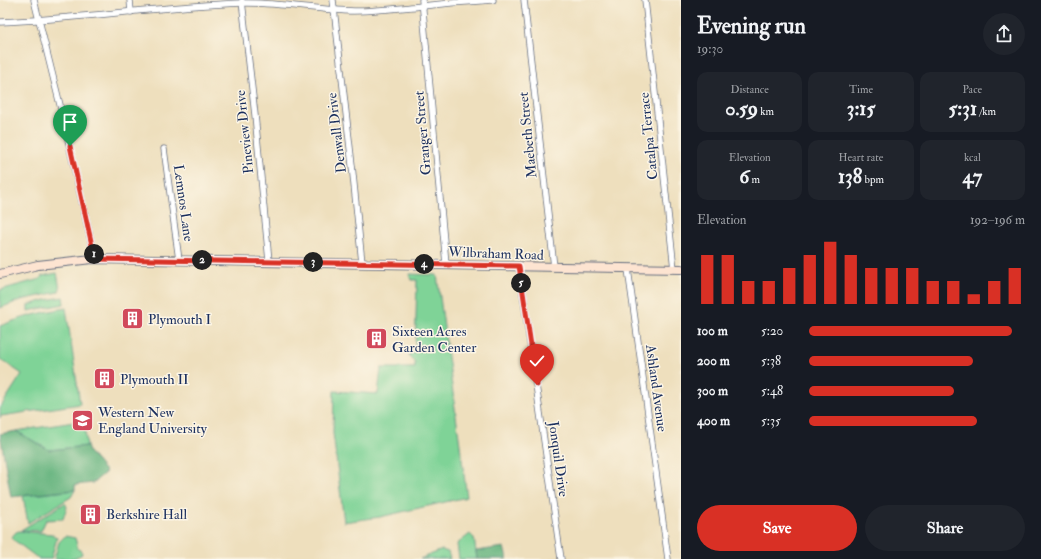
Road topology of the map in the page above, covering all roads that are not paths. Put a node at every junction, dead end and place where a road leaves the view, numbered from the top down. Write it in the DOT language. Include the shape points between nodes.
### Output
graph roads {
  1 [pos="34,0"];
  2 [pos="130,0"];
  3 [pos="333,0"];
  4 [pos="493,0"];
  5 [pos="524,0"];
  6 [pos="645,0"];
  7 [pos="242,2"];
  8 [pos="422,3"];
  9 [pos="334,10"];
  10 [pos="131,12"];
  11 [pos="39,21"];
  12 [pos="0,22"];
  13 [pos="164,149"];
  14 [pos="95,259"];
  15 [pos="179,260"];
  16 [pos="269,261"];
  17 [pos="362,263"];
  18 [pos="446,264"];
  19 [pos="519,266"];
  20 [pos="554,267"];
  21 [pos="628,269"];
  22 [pos="677,269"];
  23 [pos="0,274"];
  24 [pos="561,559"];
  25 [pos="668,559"];
  1 -- 11 [label="street"];
  2 -- 10 [label="street"];
  3 -- 9 [label="street, Denwall Drive"];
  4 -- 8 [label="street"];
  5 -- 20 [label="street, Maebeth Street"];
  6 -- 22 [label="street, Catalpa Terrace"];
  7 -- 9 [label="street"];
  7 -- 10 [label="street"];
  7 -- 16 [label="street, Pineview Drive"];
  8 -- 9 [label="street" via="380,11"];
  8 -- 18 [label="street, Granger Street"];
  9 -- 17 [label="street, Denwall Drive"];
  10 -- 11 [label="street"];
  11 -- 12 [label="street"];
  11 -- 14 [label="street"];
  13 -- 15 [label="street, Lemnos Lane"];
  14 -- 15 [label="main road, Wilbraham Road"];
  14 -- 23 [label="main road, Wilbraham Road" via="38,265"];
  15 -- 16 [label="main road, Wilbraham Road"];
  16 -- 17 [label="main road, Wilbraham Road"];
  17 -- 18 [label="main road, Wilbraham Road"];
  18 -- 19 [label="main road, Wilbraham Road"];
  19 -- 20 [label="main road, Wilbraham Road"];
  19 -- 24 [label="street, Jonquil Drive"];
  20 -- 21 [label="main road, Wilbraham Road"];
  21 -- 22 [label="main road, Wilbraham Road"];
  21 -- 25 [label="street, Ashland Avenue"];
}
